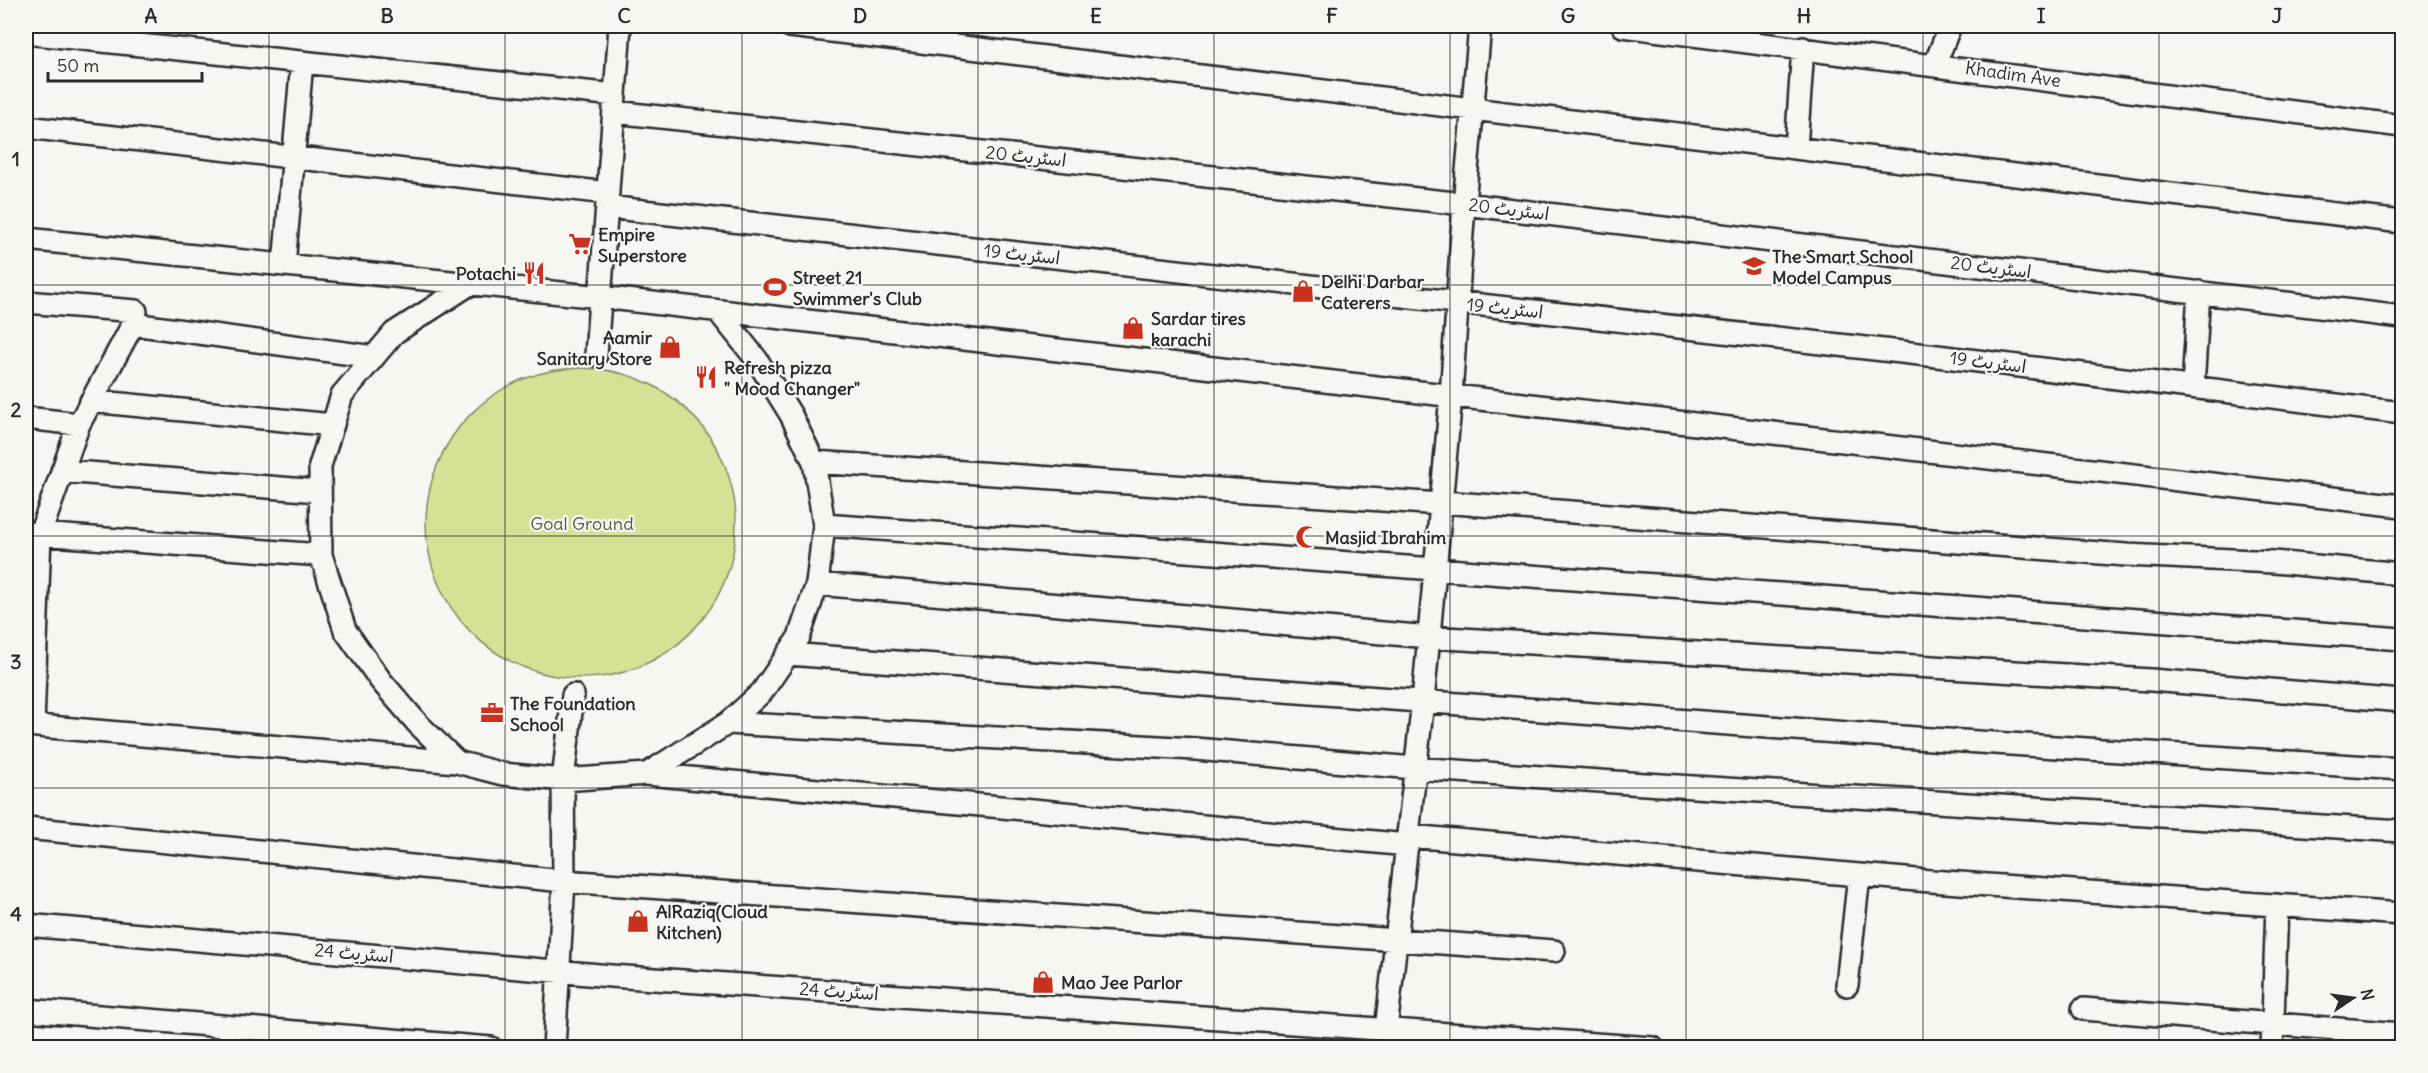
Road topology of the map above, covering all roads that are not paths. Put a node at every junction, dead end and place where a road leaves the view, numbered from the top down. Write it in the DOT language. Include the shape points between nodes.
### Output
graph roads {
  1 [pos="620,26"];
  2 [pos="790,26"];
  3 [pos="1480,26"];
  4 [pos="1623,26"];
  5 [pos="1943,28"];
  6 [pos="26,33"];
  7 [pos="1803,48"];
  8 [pos="302,62"];
  9 [pos="1935,64"];
  10 [pos="614,104"];
  11 [pos="1474,109"];
  12 [pos="2403,126"];
  13 [pos="26,127"];
  14 [pos="1796,148"];
  15 [pos="295,157"];
  16 [pos="607,200"];
  17 [pos="1464,204"];
  18 [pos="2403,222"];
  19 [pos="26,239"];
  20 [pos="284,266"];
  21 [pos="470,284"];
  22 [pos="2199,292"];
  23 [pos="601,297"];
  24 [pos="26,302"];
  25 [pos="1457,303"];
  26 [pos="718,311"];
  27 [pos="2403,318"];
  28 [pos="133,324"];
  29 [pos="596,356"];
  30 [pos="374,357"];
  31 [pos="2193,387"];
  32 [pos="1451,396"];
  33 [pos="91,401"];
  34 [pos="2403,413"];
  35 [pos="26,418"];
  36 [pos="79,424"];
  37 [pos="333,425"];
  38 [pos="814,462"];
  39 [pos="62,471"];
  40 [pos="319,491"];
  41 [pos="1441,503"];
  42 [pos="2403,506"];
  43 [pos="824,525"];
  44 [pos="33,534"];
  45 [pos="321,555"];
  46 [pos="1435,570"];
  47 [pos="2403,574"];
  48 [pos="818,584"];
  49 [pos="1429,637"];
  50 [pos="2403,639"];
  51 [pos="788,654"];
  52 [pos="573,695"];
  53 [pos="1423,701"];
  54 [pos="2403,701"];
  55 [pos="728,723"];
  56 [pos="29,725"];
  57 [pos="457,762"];
  58 [pos="1414,768"];
  59 [pos="2403,769"];
  60 [pos="647,774"];
  61 [pos="563,780"];
  62 [pos="26,828"];
  63 [pos="2403,831"];
  64 [pos="1409,840"];
  65 [pos="1859,875"];
  66 [pos="564,881"];
  67 [pos="2277,905"];
  68 [pos="2403,914"];
  69 [pos="26,925"];
  70 [pos="1397,940"];
  71 [pos="1554,951"];
  72 [pos="560,971"];
  73 [pos="1847,985"];
  74 [pos="2083,1009"];
  75 [pos="26,1010"];
  76 [pos="2273,1023"];
  77 [pos="2403,1034"];
  78 [pos="1386,1038"];
  79 [pos="491,1047"];
  80 [pos="554,1047"];
  81 [pos="1653,1047"];
  82 [pos="2272,1047"];
  1 -- 10 [label="street"];
  2 -- 11 [label="street"];
  3 -- 11 [label="street"];
  4 -- 7 [label="street, Khadim Ave"];
  5 -- 9 [label="street"];
  6 -- 8 [label="street, اسٹریٹ 20"];
  7 -- 9 [label="street, Khadim Ave"];
  7 -- 14 [label="street"];
  8 -- 10 [label="street, اسٹریٹ 20"];
  8 -- 15 [label="street"];
  9 -- 12 [label="street, Khadim Ave"];
  10 -- 16 [label="street"];
  10 -- 17 [label="street, اسٹریٹ 20"];
  11 -- 14 [label="street"];
  11 -- 17 [label="street"];
  13 -- 15 [label="street, اسٹریٹ 19"];
  14 -- 18 [label="street"];
  15 -- 16 [label="street, اسٹریٹ 19"];
  15 -- 20 [label="street"];
  16 -- 23 [label="street"];
  16 -- 25 [label="street, اسٹریٹ 19"];
  17 -- 22 [label="street, اسٹریٹ 20"];
  17 -- 25 [label="street"];
  19 -- 20 [label="street"];
  20 -- 21 [label="street"];
  21 -- 23 [label="street"];
  21 -- 30 [label="street" via="394,333"];
  22 -- 27 [label="street, اسٹریٹ 20"];
  22 -- 31 [label="street"];
  23 -- 26 [label="street"];
  23 -- 29 [label="street"];
  24 -- 28 [label="street" via="136,311"];
  25 -- 31 [label="street, اسٹریٹ 19"];
  25 -- 32 [label="street"];
  26 -- 32 [label="street"];
  26 -- 38 [label="street" via="757,360 792,415"];
  28 -- 30 [label="street"];
  28 -- 33 [label="street"];
  30 -- 37 [label="street" via="342,395"];
  31 -- 34 [label="street, اسٹریٹ 19"];
  32 -- 41 [label="street"];
  32 -- 42 [label="street"];
  33 -- 36 [label="street"];
  33 -- 37 [label="street"];
  35 -- 36 [label="street"];
  36 -- 39 [label="street"];
  37 -- 40 [label="street" via="320,466"];
  38 -- 41 [label="street"];
  38 -- 43 [label="street"];
  39 -- 40 [label="street"];
  39 -- 44 [label="street"];
  40 -- 45 [label="street"];
  41 -- 46 [label="street"];
  41 -- 47 [label="street"];
  43 -- 46 [label="street"];
  43 -- 48 [label="street"];
  44 -- 45 [label="street"];
  44 -- 56 [label="street"];
  45 -- 57 [label="street" via="345,630 381,681"];
  46 -- 49 [label="street"];
  46 -- 50 [label="street"];
  48 -- 49 [label="street"];
  48 -- 51 [label="street" via="799,637"];
  49 -- 53 [label="street"];
  49 -- 54 [label="street" via="2151,680"];
  51 -- 53 [label="street"];
  51 -- 55 [label="street" via="762,693"];
  52 -- 61 [label="street"];
  53 -- 58 [label="street"];
  53 -- 59 [label="street"];
  55 -- 58 [label="street" via="1195,749"];
  55 -- 60 [label="street"];
  56 -- 57 [label="street"];
  57 -- 61 [label="street" via="503,774"];
  58 -- 63 [label="street"];
  58 -- 64 [label="street"];
  60 -- 61 [label="street"];
  60 -- 64 [label="street"];
  61 -- 66 [label="street"];
  62 -- 66 [label="street"];
  64 -- 65 [label="street"];
  64 -- 70 [label="street"];
  65 -- 67 [label="street"];
  65 -- 73 [label="street"];
  66 -- 70 [label="street"];
  66 -- 72 [label="street"];
  67 -- 68 [label="street"];
  67 -- 76 [label="street"];
  69 -- 72 [label="street, اسٹریٹ 24"];
  70 -- 71 [label="street"];
  70 -- 78 [label="street"];
  72 -- 78 [label="street, اسٹریٹ 24"];
  72 -- 80 [label="street"];
  74 -- 76 [label="street"];
  75 -- 79 [label="street"];
  76 -- 77 [label="street"];
  76 -- 82 [label="street"];
  78 -- 81 [label="street, اسٹریٹ 24"];
}
